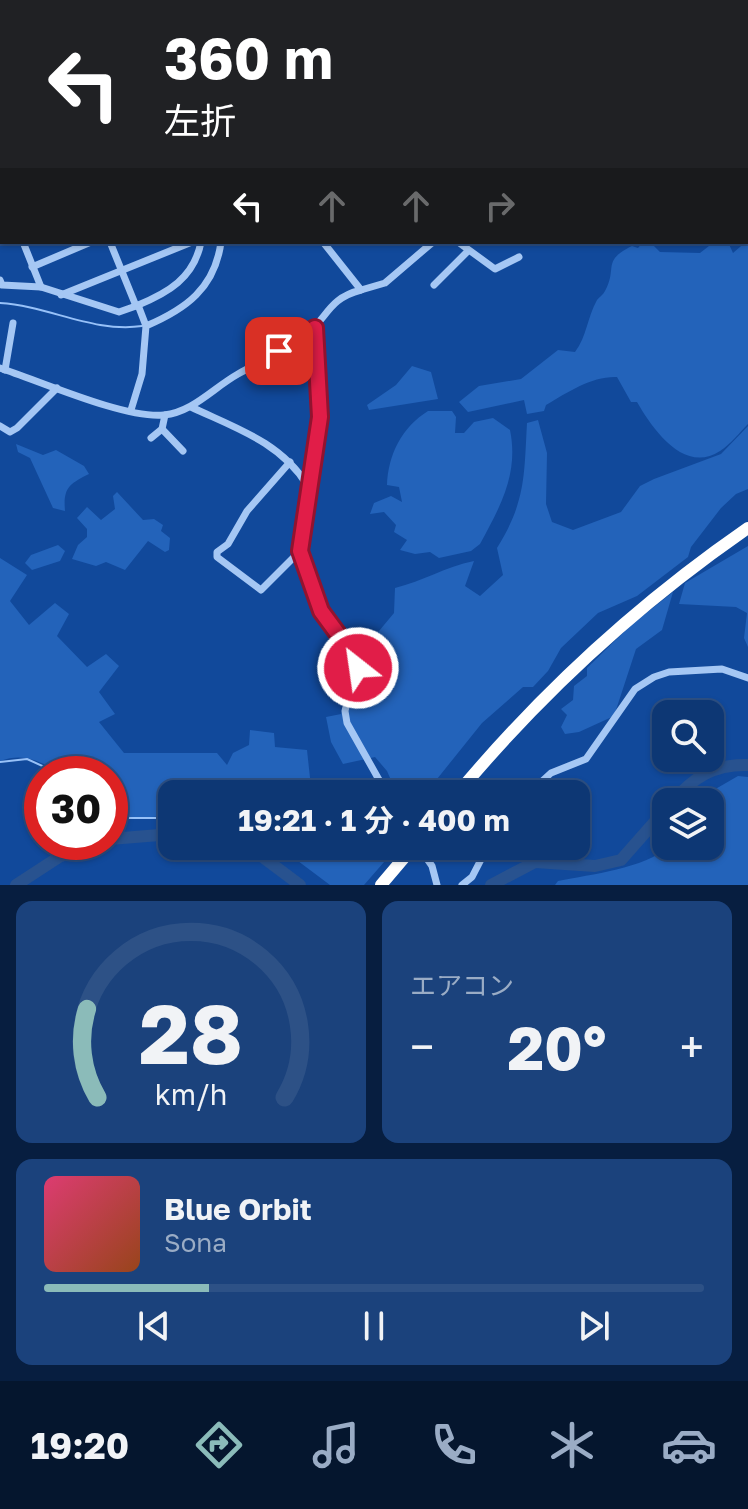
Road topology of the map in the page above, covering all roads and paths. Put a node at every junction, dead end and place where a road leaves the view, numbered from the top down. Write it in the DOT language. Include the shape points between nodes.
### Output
graph roads {
  1 [pos="24,244"];
  2 [pos="86,244"];
  3 [pos="111,244"];
  4 [pos="187,244"];
  5 [pos="200,244"];
  6 [pos="221,244"];
  7 [pos="325,244"];
  8 [pos="431,244"];
  9 [pos="460,244"];
  10 [pos="468,251"];
  11 [pos="519,257"];
  12 [pos="32,267"];
  13 [pos="122,270"];
  14 [pos="0,280"];
  15 [pos="434,285"];
  16 [pos="41,287"];
  17 [pos="361,290"];
  18 [pos="59,296"];
  19 [pos="137,306"];
  20 [pos="13,323"];
  21 [pos="146,326"];
  22 [pos="315,328"];
  23 [pos="2,369"];
  24 [pos="57,388"];
  25 [pos="191,407"];
  26 [pos="131,410"];
  27 [pos="165,415"];
  28 [pos="162,429"];
  29 [pos="1,430"];
  30 [pos="151,438"];
  31 [pos="183,451"];
  32 [pos="290,462"];
  33 [pos="307,485"];
  34 [pos="748,528"];
  35 [pos="300,551"];
  36 [pos="748,678"];
  37 [pos="379,780"];
  38 [pos="470,780"];
  39 [pos="543,780"];
  40 [pos="402,860"];
  41 [pos="428,860"];
  42 [pos="481,860"];
  43 [pos="381,885"];
  44 [pos="437,885"];
  45 [pos="462,885"];
  1 -- 12 [label="street"];
  2 -- 12 [label="street"];
  3 -- 13 [label="street"];
  4 -- 13 [label="street"];
  5 -- 19 [label="street" via="188,275 165,294"];
  6 -- 21 [label="street" via="204,290 177,312"];
  7 -- 17 [label="street"];
  8 -- 17 [label="street" via="385,283"];
  9 -- 10 [label="street"];
  10 -- 11 [label="street" via="495,269"];
  10 -- 15 [label="street"];
  12 -- 16 [label="street"];
  13 -- 18 [label="street"];
  13 -- 19 [label="street"];
  14 -- 16 [label="street" via="2,285"];
  16 -- 18 [label="street"];
  17 -- 22 [label="street" via="336,300"];
  18 -- 19 [label="street" via="119,312"];
  19 -- 21 [label="street"];
  20 -- 23 [label="street"];
  21 -- 26 [label="street" via="142,374"];
  22 -- 25 [label="street"];
  22 -- 33 [label="street" via="320,417"];
  23 -- 24 [label="street"];
  24 -- 26 [label="street"];
  24 -- 29 [label="street" via="31,417 10,432"];
  25 -- 27 [label="street"];
  25 -- 32 [label="street" via="259,438"];
  26 -- 27 [label="street"];
  27 -- 28 [label="street"];
  28 -- 30 [label="street"];
  28 -- 31 [label="street"];
  32 -- 33 [label="street"];
  32 -- 35 [label="street" via="247,511 217,557 261,590"];
  33 -- 35 [label="street"];
  34 -- 38 [label="highway" via="658,592 543,698"];
  35 -- 37 [label="street" via="321,611 357,660 347,723"];
  36 -- 39 [label="street" via="722,669 654,677 635,689 586,759"];
  40 -- 43 [label="highway"];
  41 -- 44 [label="street"];
  42 -- 45 [label="street"];
}
